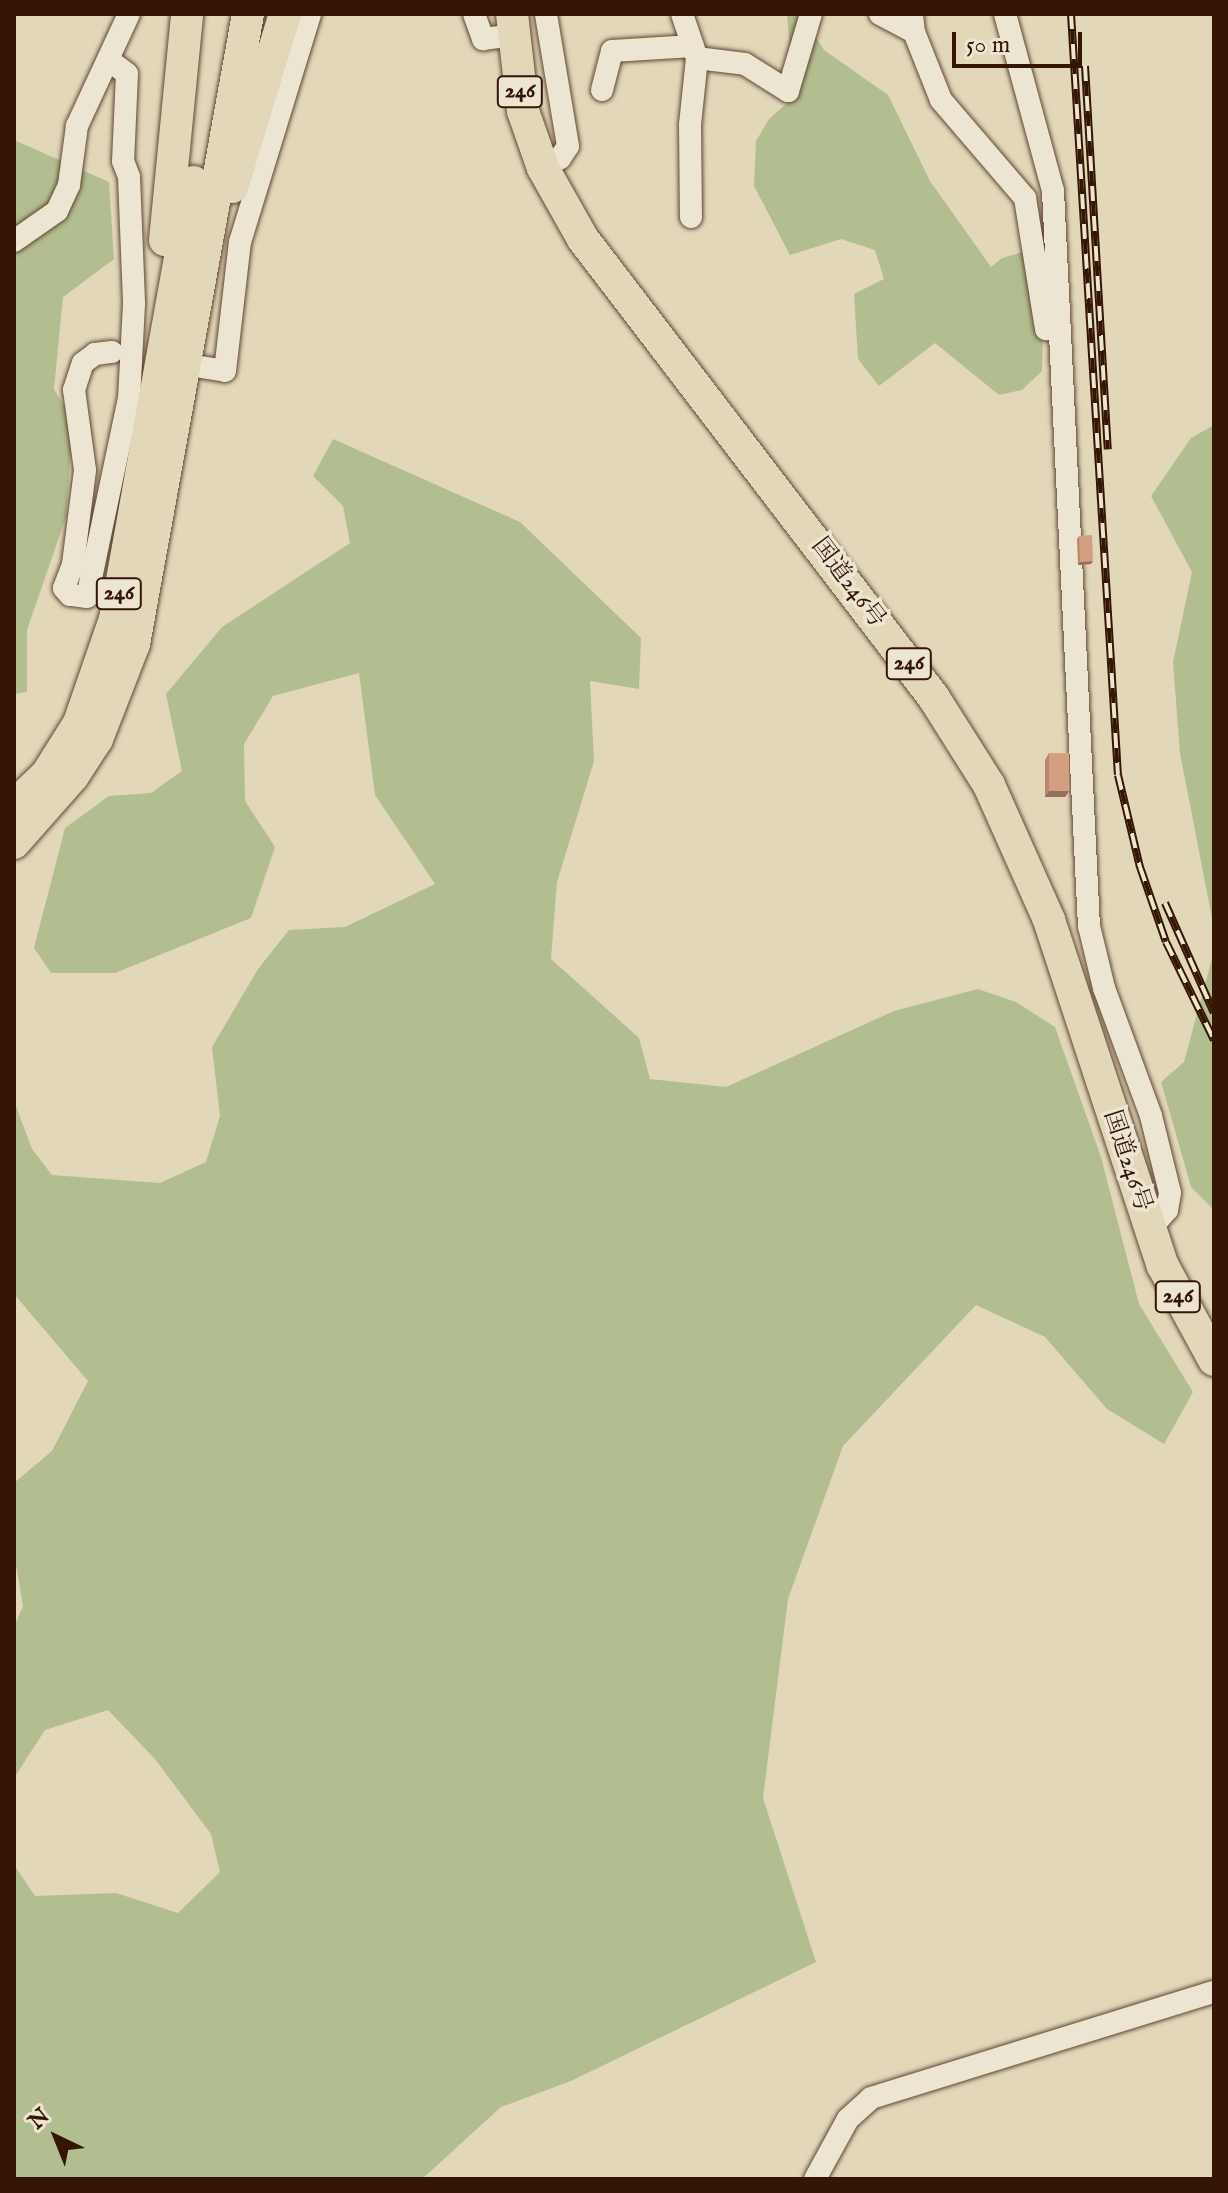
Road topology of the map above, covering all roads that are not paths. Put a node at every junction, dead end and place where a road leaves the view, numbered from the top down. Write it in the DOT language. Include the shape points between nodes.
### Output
graph roads {
  1 [pos="129,14"];
  2 [pos="187,14"];
  3 [pos="227,14"];
  4 [pos="248,14"];
  5 [pos="285,14"];
  6 [pos="310,14"];
  7 [pos="474,14"];
  8 [pos="525,14"];
  9 [pos="546,14"];
  10 [pos="682,14"];
  11 [pos="811,14"];
  12 [pos="880,14"];
  13 [pos="1005,14"];
  14 [pos="913,23"];
  15 [pos="506,32"];
  16 [pos="695,52"];
  17 [pos="110,61"];
  18 [pos="602,90"];
  19 [pos="523,111"];
  20 [pos="543,168"];
  21 [pos="691,217"];
  22 [pos="14,241"];
  23 [pos="112,352"];
  24 [pos="182,359"];
  25 [pos="1061,373"];
  26 [pos="14,806"];
  27 [pos="14,843"];
  28 [pos="1149,1230"];
  29 [pos="1214,1360"];
  30 [pos="1214,1992"];
  31 [pos="815,2179"];
  1 -- 17 [label="street"];
  2 -- 24 [label="highway" via="174,117"];
  3 -- 24 [label="highway"];
  4 -- 24 [label="highway"];
  5 -- 24 [label="highway"];
  6 -- 24 [label="street" via="240,242 225,371"];
  7 -- 15 [label="street" via="483,39"];
  8 -- 19 [label="highway"];
  9 -- 20 [label="street" via="568,146"];
  10 -- 16 [label="street"];
  11 -- 16 [label="street" via="788,91 745,64"];
  12 -- 14 [label="street"];
  13 -- 25 [label="street" via="1053,191"];
  14 -- 25 [label="street" via="941,100 1025,198 1048,354"];
  15 -- 19 [label="highway, 国道246号 / 246"];
  16 -- 18 [label="street" via="612,51"];
  16 -- 21 [label="street"];
  17 -- 22 [label="street" via="77,126 69,185 57,211"];
  17 -- 23 [label="street" via="127,74 123,161 129,177 134,304 129,398 87,597 70,595 64,588 73,564 85,470 74,390 83,363 95,354"];
  19 -- 20 [label="highway, 国道246号 / 246"];
  20 -- 28 [label="highway, 国道246号 / 246" via="583,239 934,698 989,785 1049,920"];
  24 -- 26 [label="highway, 246" via="104,655 62,751"];
  24 -- 27 [label="highway" via="126,672 97,739 73,776"];
  25 -- 28 [label="street" via="1089,926 1104,988 1151,1116 1170,1193 1167,1210"];
  28 -- 29 [label="highway, 国道246号 / 246" via="1186,1315"];
  30 -- 31 [label="street" via="871,2098 848,2119"];
}
